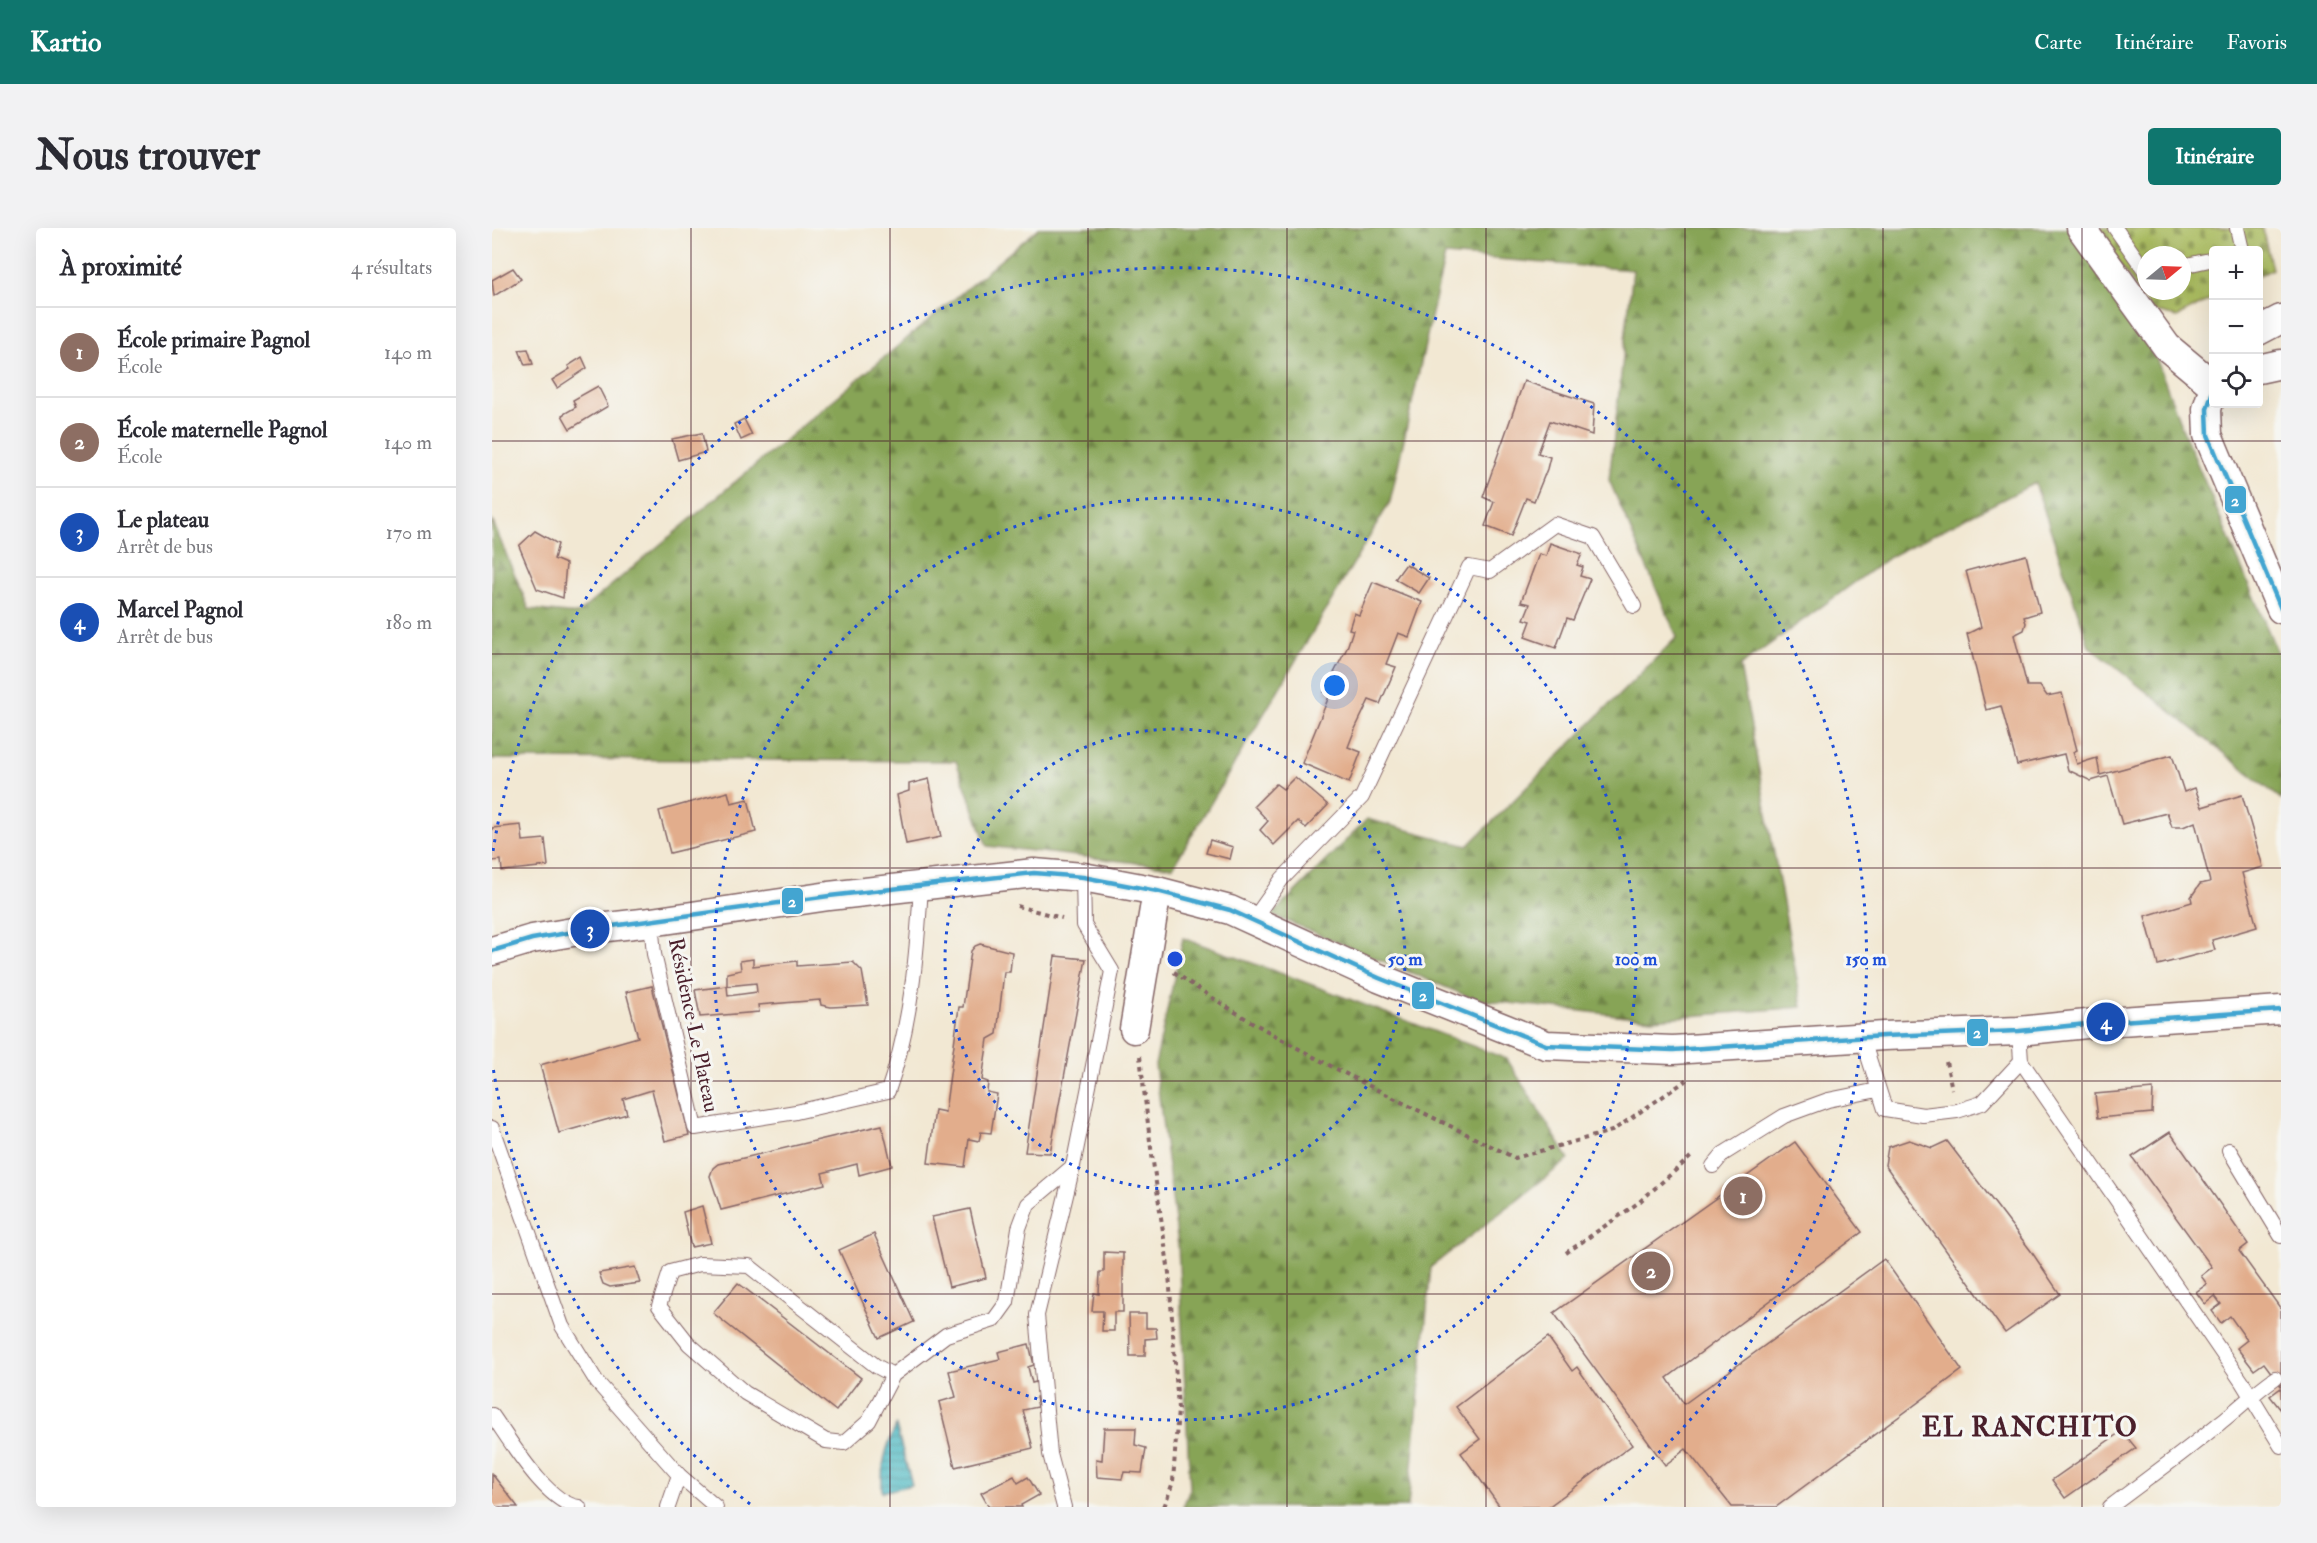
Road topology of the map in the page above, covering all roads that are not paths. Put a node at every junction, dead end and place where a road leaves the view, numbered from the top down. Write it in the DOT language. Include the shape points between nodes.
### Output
graph roads {
  1 [pos="2081,228"];
  2 [pos="2115,228"];
  3 [pos="2237,228"];
  4 [pos="2241,246"];
  5 [pos="2137,259"];
  6 [pos="2209,260"];
  7 [pos="2191,264"];
  8 [pos="2281,319"];
  9 [pos="2263,329"];
  10 [pos="2281,364"];
  11 [pos="2263,368"];
  12 [pos="2209,382"];
  13 [pos="2209,402"];
  14 [pos="1634,606"];
  15 [pos="2281,609"];
  16 [pos="1083,877"];
  17 [pos="921,886"];
  18 [pos="1157,891"];
  19 [pos="1253,920"];
  20 [pos="651,922"];
  21 [pos="492,938"];
  22 [pos="532,939"];
  23 [pos="492,951"];
  24 [pos="2281,1010"];
  25 [pos="1134,1029"];
  26 [pos="2019,1031"];
  27 [pos="1862,1037"];
  28 [pos="2021,1061"];
  29 [pos="1878,1089"];
  30 [pos="492,1128"];
  31 [pos="2229,1150"];
  32 [pos="1073,1166"];
  33 [pos="1713,1166"];
  34 [pos="2281,1236"];
  35 [pos="893,1375"];
  36 [pos="2275,1378"];
  37 [pos="2250,1395"];
  38 [pos="492,1414"];
  39 [pos="2281,1446"];
  40 [pos="679,1475"];
  41 [pos="579,1507"];
  42 [pos="666,1507"];
  43 [pos="716,1507"];
  44 [pos="1064,1507"];
  45 [pos="2110,1507"];
  1 -- 12 [label="street" via="2167,346"];
  2 -- 5 [label="lane"];
  3 -- 4 [label="lane"];
  6 -- 7 [label="lane"];
  8 -- 9 [label="street"];
  10 -- 11 [label="street"];
  13 -- 15 [label="street" via="2208,435"];
  14 -- 19 [label="lane" via="1593,537 1555,524 1490,571 1469,567 1362,797 1282,879"];
  16 -- 17 [label="street" via="1034,873"];
  16 -- 18 [label="street"];
  16 -- 32 [label="lane" via="1084,925 1112,971"];
  17 -- 20 [label="street"];
  17 -- 20 [label="lane, Résidence Le Plateau" via="917,944 899,1060 888,1091 796,1112 695,1128 654,954"];
  18 -- 19 [label="street"];
  18 -- 25 [label="street"];
  19 -- 27 [label="street" via="1379,978 1546,1045 1673,1050"];
  20 -- 22 [label="street"];
  21 -- 22 [label="street"];
  22 -- 23 [label="street"];
  24 -- 26 [label="street"];
  26 -- 27 [label="street"];
  26 -- 28 [label="lane"];
  27 -- 29 [label="lane"];
  28 -- 29 [label="lane" via="1982,1103 1957,1111 1923,1115 1886,1109"];
  28 -- 37 [label="lane"];
  29 -- 33 [label="lane" via="1828,1100 1784,1116 1723,1154"];
  30 -- 40 [label="lane" via="562,1326 597,1382"];
  31 -- 34 [label="lane"];
  32 -- 35 [label="lane" via="1028,1204 1019,1228 1007,1302 994,1320 946,1335"];
  32 -- 44 [label="lane" via="1036,1315 1050,1454"];
  35 -- 35 [label="lane" via="876,1366 749,1266 700,1264 670,1272 659,1306 689,1344 744,1393 826,1441 844,1443 869,1421"];
  36 -- 37 [label="lane"];
  37 -- 39 [label="lane"];
  37 -- 45 [label="lane" via="2224,1421"];
  38 -- 41 [label="lane" via="532,1473 567,1506"];
  40 -- 42 [label="lane"];
  40 -- 43 [label="lane"];
}
